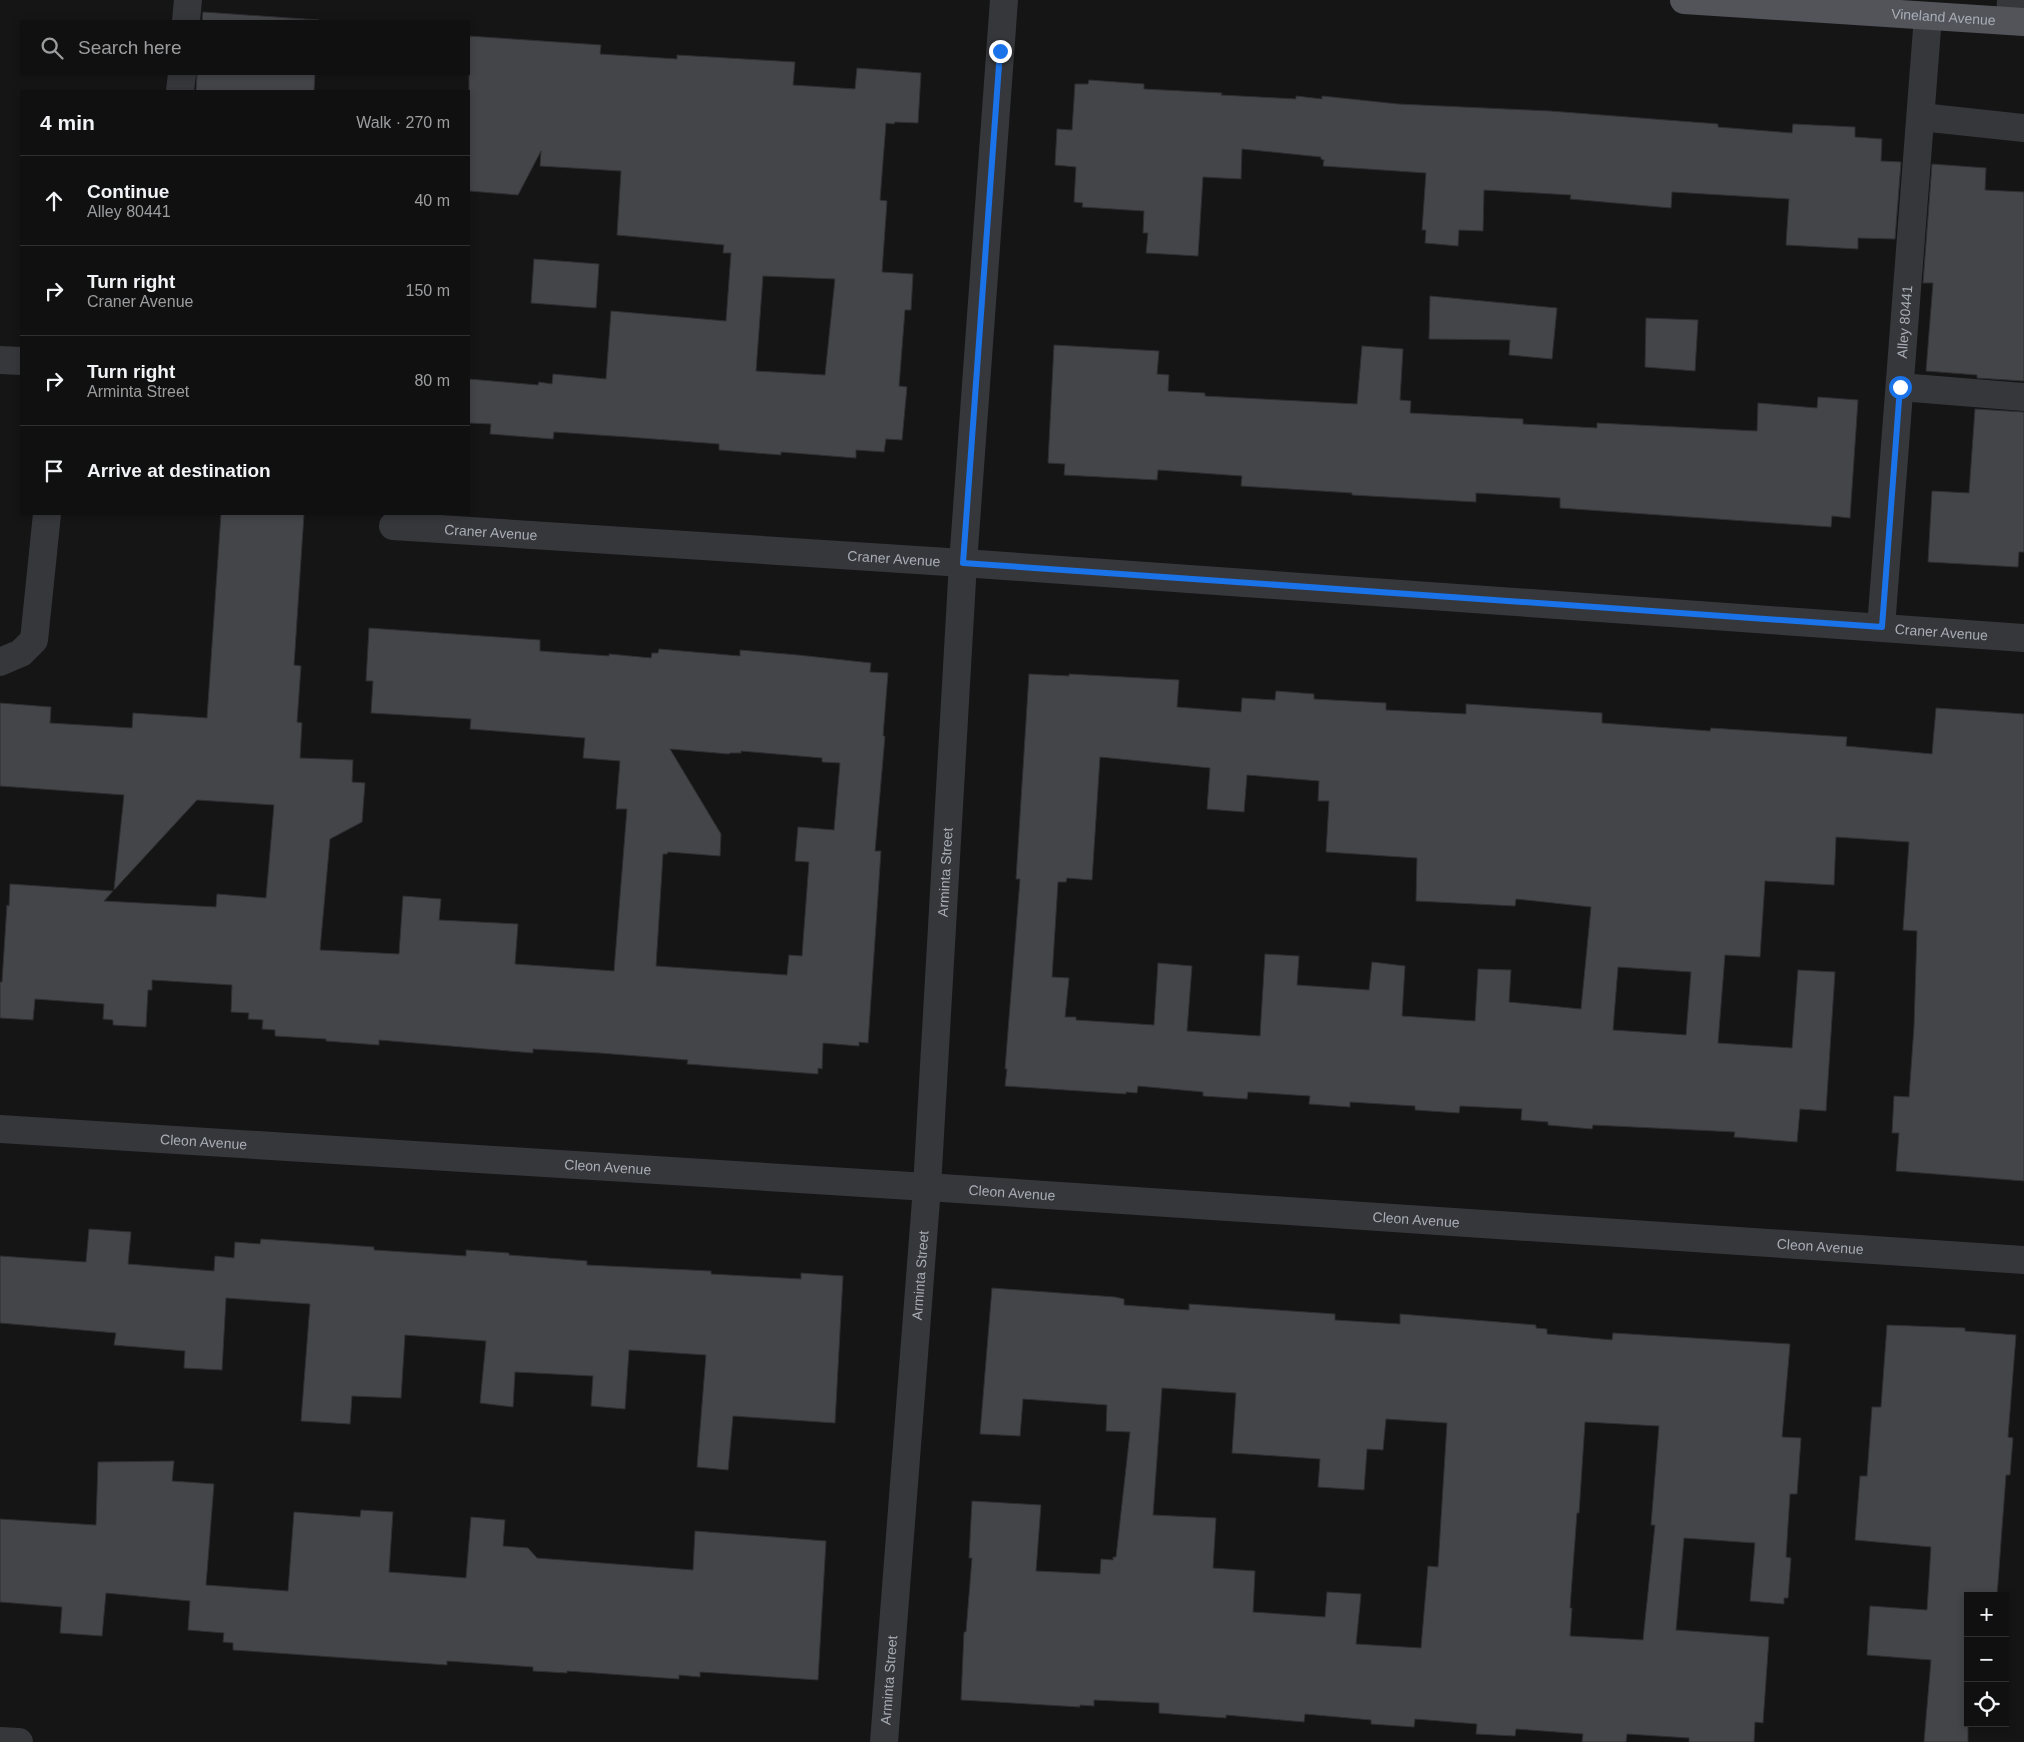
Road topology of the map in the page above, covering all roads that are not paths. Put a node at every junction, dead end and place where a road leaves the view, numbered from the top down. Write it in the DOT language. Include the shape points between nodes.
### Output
graph roads {
  1 [pos="188,0"];
  2 [pos="1004,0"];
  3 [pos="1684,0"];
  4 [pos="2015,14"];
  5 [pos="1928,16"];
  6 [pos="186,20"];
  7 [pos="182,75"];
  8 [pos="180,90"];
  9 [pos="1920,117"];
  10 [pos="2024,128"];
  11 [pos="0,360"];
  12 [pos="20,361"];
  13 [pos="1900,387"];
  14 [pos="2024,397"];
  15 [pos="46,515"];
  16 [pos="393,526"];
  17 [pos="963,563"];
  18 [pos="1882,627"];
  19 [pos="2024,638"];
  20 [pos="0,662"];
  21 [pos="0,1129"];
  22 [pos="927,1186"];
  23 [pos="2024,1260"];
  24 [pos="0,1741"];
  25 [pos="19,1742"];
  26 [pos="884,1742"];
  1 -- 6 [label="street"];
  2 -- 17 [label="street, Arminta Street"];
  3 -- 5 [label="main road, Vineland Avenue"];
  4 -- 5 [label="main road, Vineland Avenue"];
  5 -- 9 [label="street, Alley 80441"];
  7 -- 8 [label="street"];
  9 -- 10 [label="street"];
  9 -- 13 [label="street, Alley 80441"];
  11 -- 12 [label="street"];
  13 -- 14 [label="street"];
  13 -- 18 [label="street, Alley 80441"];
  15 -- 20 [label="street" via="34,640 21,653"];
  16 -- 17 [label="street, Craner Avenue"];
  17 -- 18 [label="street, Craner Avenue"];
  17 -- 22 [label="street, Arminta Street"];
  18 -- 19 [label="street, Craner Avenue"];
  21 -- 22 [label="street, Cleon Avenue"];
  22 -- 23 [label="street, Cleon Avenue"];
  22 -- 26 [label="street, Arminta Street"];
  24 -- 25 [label="street"];
}
